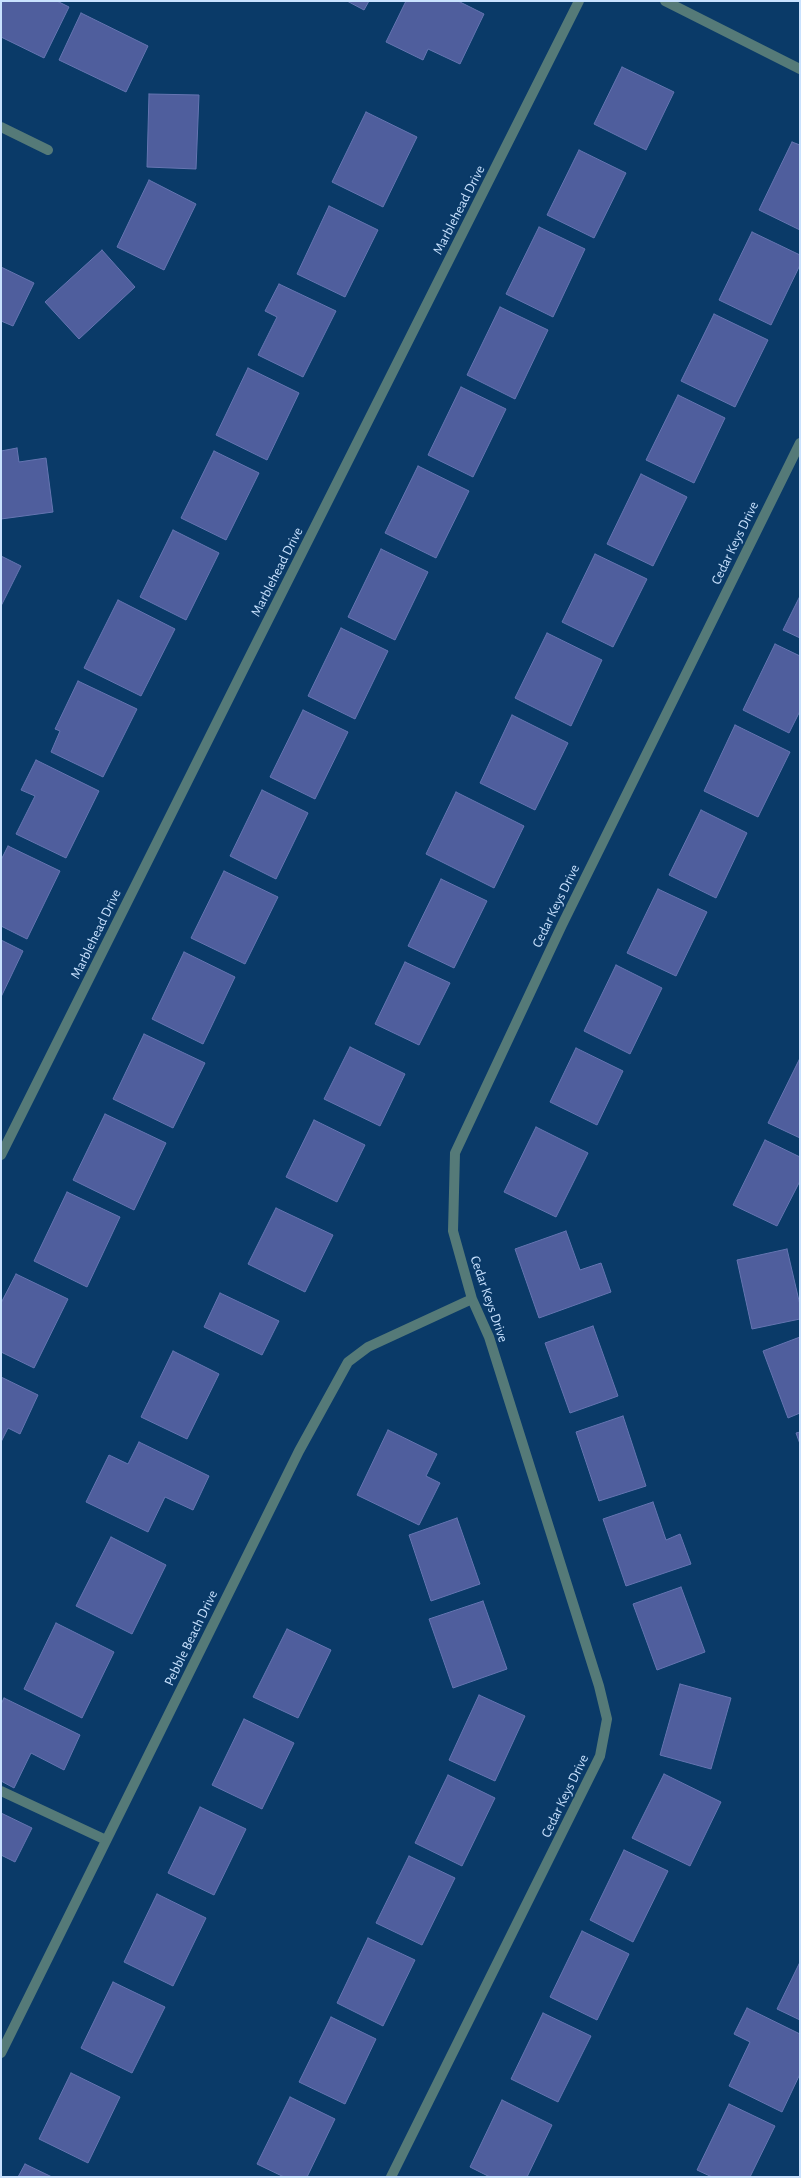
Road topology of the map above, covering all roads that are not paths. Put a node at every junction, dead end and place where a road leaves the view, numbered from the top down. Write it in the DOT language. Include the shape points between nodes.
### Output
graph roads {
  1 [pos="579,1"];
  2 [pos="665,1"];
  3 [pos="800,69"];
  4 [pos="1,127"];
  5 [pos="48,150"];
  6 [pos="800,443"];
  7 [pos="1,1156"];
  8 [pos="472,1299"];
  9 [pos="1,1791"];
  10 [pos="106,1840"];
  11 [pos="1,2053"];
  12 [pos="391,2177"];
  1 -- 7 [label="street, Marblehead Drive"];
  2 -- 3 [label="street"];
  4 -- 5 [label="street"];
  6 -- 8 [label="street, Cedar Keys Drive" via="562,925 455,1153 453,1231"];
  8 -- 10 [label="street, Pebble Beach Drive" via="368,1347 348,1362 299,1451"];
  8 -- 12 [label="street, Cedar Keys Drive" via="489,1337 599,1686 606,1719 600,1756"];
  9 -- 10 [label="street"];
  10 -- 11 [label="street, Pebble Beach Drive"];
}
